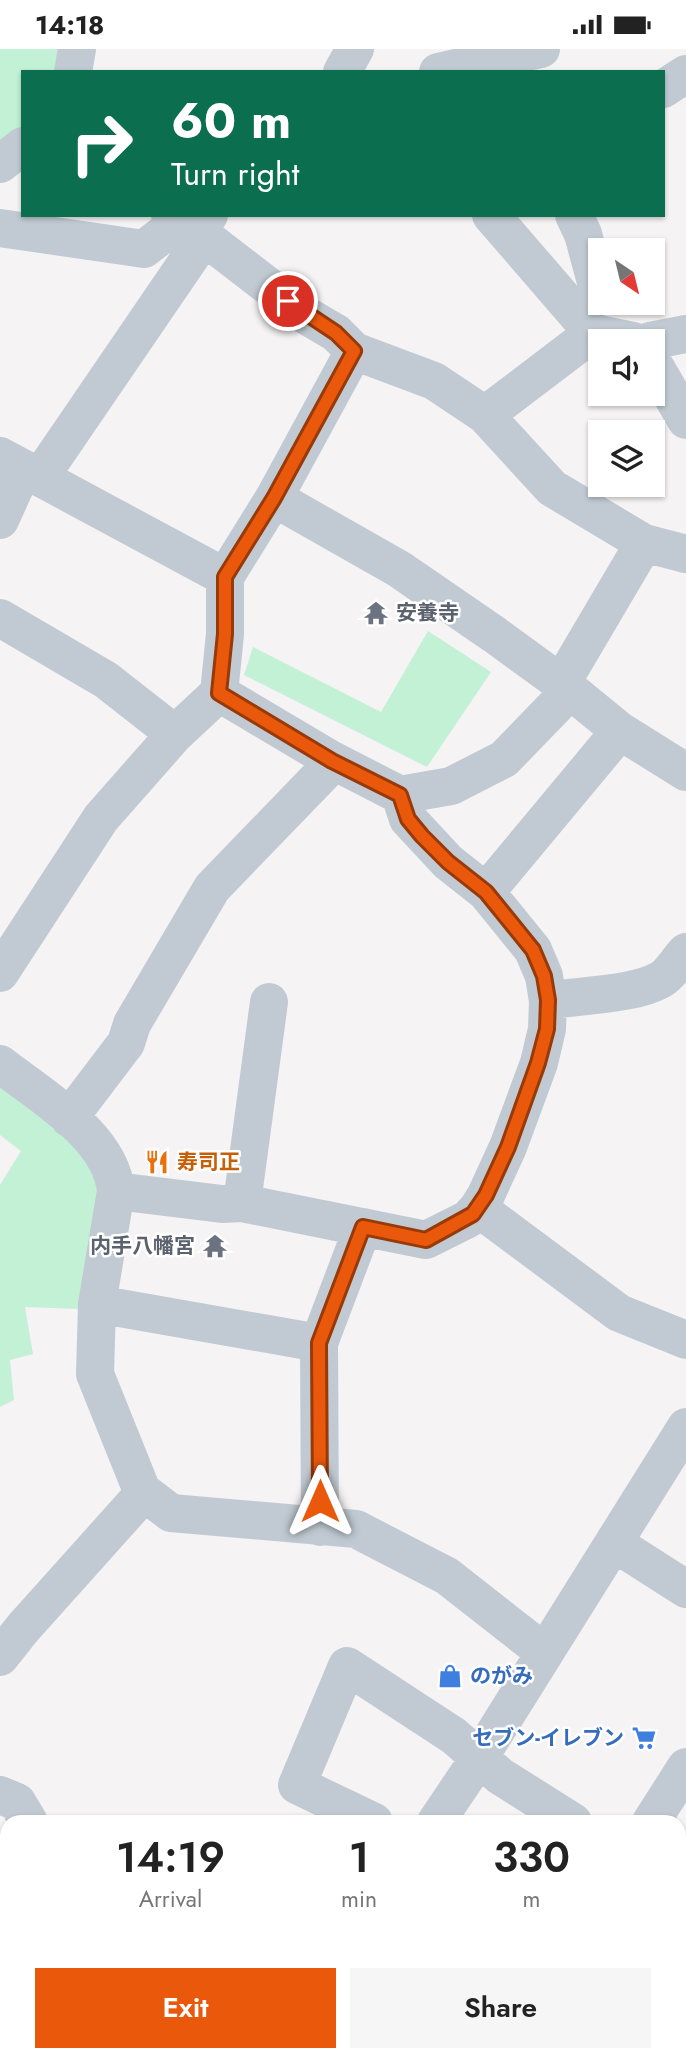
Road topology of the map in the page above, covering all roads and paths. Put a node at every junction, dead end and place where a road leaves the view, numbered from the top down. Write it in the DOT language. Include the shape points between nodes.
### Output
graph roads {
  1 [pos="77,49"];
  2 [pos="355,49"];
  3 [pos="424,49"];
  4 [pos="541,49"];
  5 [pos="73,70"];
  6 [pos="343,70"];
  7 [pos="432,70"];
  8 [pos="447,70"];
  9 [pos="686,74"];
  10 [pos="665,88"];
  11 [pos="21,148"];
  12 [pos="0,164"];
  13 [pos="493,217"];
  14 [pos="575,217"];
  15 [pos="193,220"];
  16 [pos="14,225"];
  17 [pos="616,325"];
  18 [pos="686,334"];
  19 [pos="354,351"];
  20 [pos="665,382"];
  21 [pos="684,411"];
  22 [pos="485,415"];
  23 [pos="15,465"];
  24 [pos="274,498"];
  25 [pos="0,520"];
  26 [pos="644,543"];
  27 [pos="686,554"];
  28 [pos="225,577"];
  29 [pos="0,618"];
  30 [pos="565,686"];
  31 [pos="219,693"];
  32 [pos="620,731"];
  33 [pos="175,734"];
  34 [pos="326,771"];
  35 [pos="686,772"];
  36 [pos="400,795"];
  37 [pos="486,892"];
  38 [pos="686,952"];
  39 [pos="0,973"];
  40 [pos="548,1000"];
  41 [pos="269,1002"];
  42 [pos="0,1064"];
  43 [pos="69,1118"];
  44 [pos="117,1191"];
  45 [pos="242,1203"];
  46 [pos="478,1208"];
  47 [pos="363,1227"];
  48 [pos="97,1304"];
  49 [pos="686,1340"];
  50 [pos="319,1343"];
  51 [pos="686,1427"];
  52 [pos="144,1493"];
  53 [pos="320,1527"];
  54 [pos="614,1543"];
  55 [pos="686,1589"];
  56 [pos="544,1653"];
  57 [pos="0,1657"];
  58 [pos="479,1758"];
  59 [pos="686,1767"];
  60 [pos="0,1795"];
  61 [pos="25,1815"];
  62 [pos="359,1815"];
  63 [pos="441,1815"];
  64 [pos="562,1815"];
  65 [pos="655,1815"];
  1 -- 5 [label="street"];
  2 -- 6 [label="street"];
  3 -- 7 [label="street"];
  4 -- 8 [label="street"];
  9 -- 10 [label="street"];
  11 -- 12 [label="street"];
  13 -- 17 [label="street"];
  14 -- 17 [label="street"];
  15 -- 16 [label="street" via="144,249"];
  15 -- 19 [label="street"];
  15 -- 23 [label="street" via="198,246 47,467"];
  17 -- 18 [label="street"];
  17 -- 22 [label="street"];
  19 -- 22 [label="street" via="434,381"];
  19 -- 24 [label="street"];
  20 -- 21 [label="street"];
  22 -- 26 [label="street" via="552,488"];
  23 -- 25 [label="street" via="19,480"];
  23 -- 28 [label="street"];
  24 -- 28 [label="street"];
  24 -- 30 [label="street" via="399,569"];
  26 -- 27 [label="street"];
  26 -- 30 [label="street" via="568,673"];
  28 -- 31 [label="street"];
  29 -- 33 [label="street" via="106,680"];
  30 -- 32 [label="street"];
  30 -- 36 [label="street" via="563,698 504,759 451,786"];
  31 -- 33 [label="street"];
  31 -- 36 [label="street" via="332,761"];
  32 -- 35 [label="street"];
  32 -- 37 [label="street"];
  33 -- 39 [label="street" via="101,818"];
  34 -- 43 [label="street" via="212,888 132,1024 126,1043"];
  36 -- 37 [label="street" via="408,819 422,836"];
  37 -- 40 [label="street" via="533,950"];
  38 -- 40 [label="street" via="661,980 623,992"];
  40 -- 46 [label="street" via="547,1029 538,1063 508,1147"];
  41 -- 45 [label="street"];
  42 -- 43 [label="street"];
  43 -- 44 [label="street" via="106,1158"];
  44 -- 45 [label="street"];
  44 -- 48 [label="street"];
  45 -- 47 [label="street"];
  46 -- 47 [label="street" via="468,1219 426,1240"];
  46 -- 49 [label="street" via="619,1313"];
  47 -- 50 [label="street"];
  48 -- 50 [label="street"];
  48 -- 52 [label="street" via="95,1374"];
  50 -- 53 [label="street"];
  51 -- 54 [label="street"];
  52 -- 53 [label="street" via="171,1513"];
  52 -- 57 [label="street"];
  53 -- 56 [label="street" via="356,1529 447,1576"];
  54 -- 55 [label="street"];
  54 -- 56 [label="street"];
  56 -- 58 [label="street"];
  58 -- 62 [label="street" via="454,1736 347,1666 297,1785"];
  58 -- 63 [label="street"];
  58 -- 64 [label="street"];
  59 -- 65 [label="street"];
  60 -- 61 [label="street" via="17,1802"];
}
